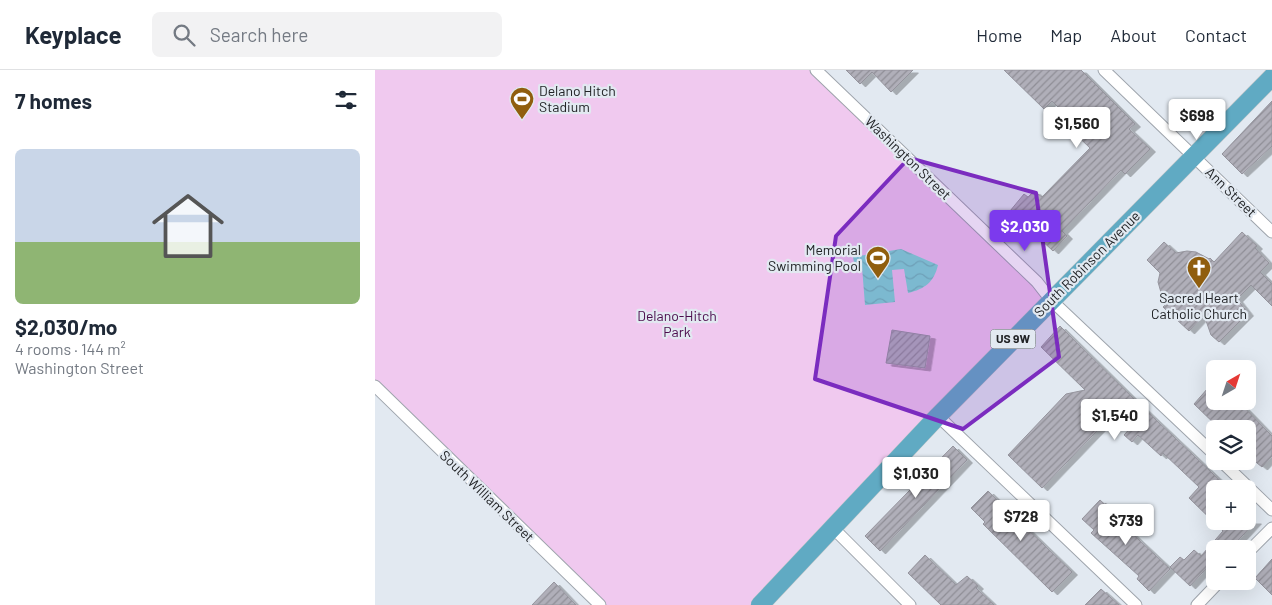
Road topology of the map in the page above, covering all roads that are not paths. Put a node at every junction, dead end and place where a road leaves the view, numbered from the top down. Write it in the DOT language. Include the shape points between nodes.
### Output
graph roads {
  1 [pos="815,70"];
  2 [pos="1104,70"];
  3 [pos="1272,77"];
  4 [pos="1193,156"];
  5 [pos="1272,232"];
  6 [pos="1051,300"];
  7 [pos="375,386"];
  8 [pos="938,416"];
  9 [pos="1206,446"];
  10 [pos="1230,470"];
  11 [pos="1272,510"];
  12 [pos="833,528"];
  13 [pos="1272,528"];
  14 [pos="1256,544"];
  15 [pos="1211,590"];
  16 [pos="600,605"];
  17 [pos="760,605"];
  18 [pos="910,605"];
  19 [pos="1136,605"];
  20 [pos="1197,605"];
  1 -- 6 [label="street, Washington Street" via="1037,282"];
  2 -- 4 [label="street, Ann Street"];
  3 -- 4 [label="highway, South Robinson Avenue / US 9W"];
  4 -- 5 [label="street, Ann Street"];
  4 -- 6 [label="highway, South Robinson Avenue / US 9W"];
  6 -- 8 [label="highway, South Robinson Avenue / US 9W"];
  6 -- 9 [label="street, Washington Street"];
  7 -- 16 [label="street, South William Street"];
  8 -- 12 [label="highway, South Robinson Avenue / US 9W"];
  8 -- 19 [label="street"];
  10 -- 11 [label="street"];
  12 -- 17 [label="highway, South Robinson Avenue / US 9W"];
  12 -- 18 [label="street"];
  13 -- 14 [label="street"];
  15 -- 20 [label="street"];
}
